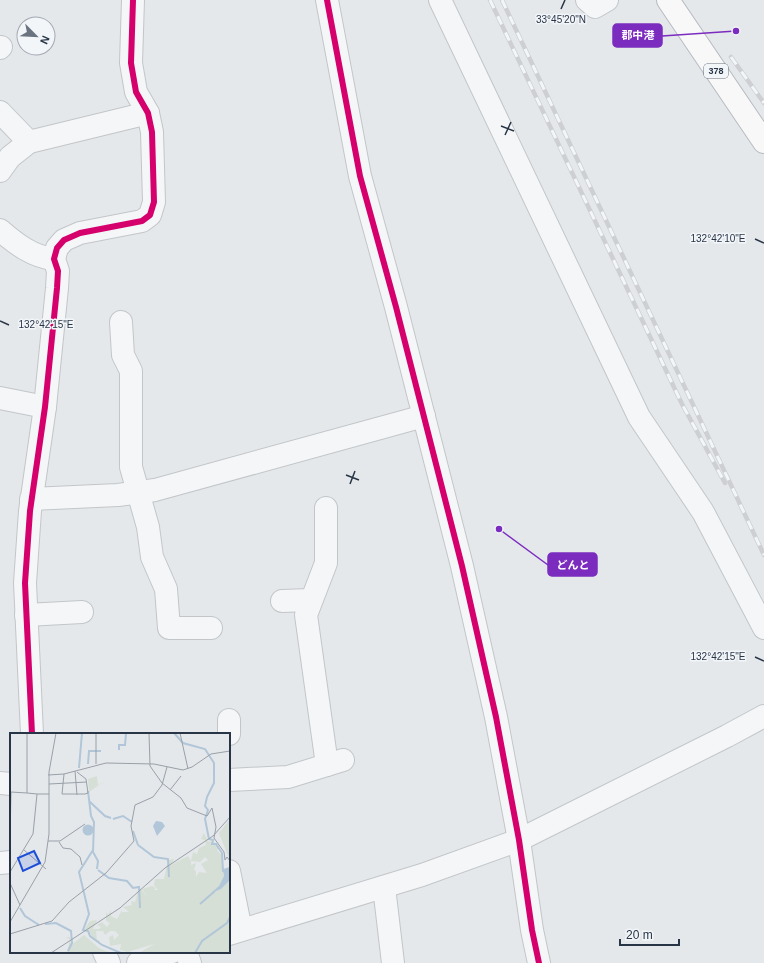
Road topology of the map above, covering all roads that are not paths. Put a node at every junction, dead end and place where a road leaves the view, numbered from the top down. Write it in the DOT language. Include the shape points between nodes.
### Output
graph roads {
  1 [pos="133,0"];
  2 [pos="327,0"];
  3 [pos="440,0"];
  4 [pos="587,0"];
  5 [pos="607,0"];
  6 [pos="668,0"];
  7 [pos="0,112"];
  8 [pos="148,113"];
  9 [pos="29,142"];
  10 [pos="764,142"];
  11 [pos="0,171"];
  12 [pos="0,230"];
  13 [pos="54,258"];
  14 [pos="121,322"];
  15 [pos="0,398"];
  16 [pos="45,407"];
  17 [pos="424,416"];
  18 [pos="138,492"];
  19 [pos="31,499"];
  20 [pos="326,508"];
  21 [pos="312,600"];
  22 [pos="282,601"];
  23 [pos="82,612"];
  24 [pos="26,615"];
  25 [pos="211,628"];
  26 [pos="764,628"];
  27 [pos="764,716"];
  28 [pos="32,733"];
  29 [pos="230,780"];
  30 [pos="0,782"];
  31 [pos="10,784"];
  32 [pos="519,840"];
  33 [pos="10,862"];
  34 [pos="0,863"];
  35 [pos="230,881"];
  36 [pos="384,887"];
  37 [pos="235,932"];
  38 [pos="104,953"];
  39 [pos="169,953"];
  40 [pos="186,953"];
  41 [pos="109,963"];
  42 [pos="138,963"];
  43 [pos="190,963"];
  44 [pos="393,963"];
  45 [pos="539,963"];
  1 -- 8 [label="street" via="131,63 136,92"];
  2 -- 17 [label="street" via="360,176"];
  3 -- 26 [label="street" via="639,417 703,512"];
  4 -- 5 [label="street" via="595,7"];
  6 -- 10 [label="highway, 378"];
  7 -- 9 [label="street"];
  8 -- 9 [label="street"];
  8 -- 13 [label="street" via="152,132 154,202 150,215 142,222 80,233 64,240 56,248"];
  9 -- 11 [label="street" via="10,157"];
  12 -- 13 [label="street" via="42,258"];
  13 -- 16 [label="street" via="58,271"];
  14 -- 18 [label="street" via="123,355 131,371 131,467"];
  15 -- 16 [label="street"];
  16 -- 19 [label="street"];
  17 -- 18 [label="street" via="155,490"];
  17 -- 32 [label="street" via="462,566 496,717"];
  18 -- 19 [label="street"];
  18 -- 25 [label="street" via="148,527 152,557 166,589 169,628"];
  19 -- 24 [label="street" via="25,583"];
  20 -- 21 [label="street" via="326,562"];
  21 -- 22 [label="street"];
  21 -- 29 [label="street" via="306,615 335,762 288,777"];
  23 -- 24 [label="street"];
  24 -- 28 [label="street"];
  27 -- 32 [label="street"];
  30 -- 31 [label="street"];
  32 -- 36 [label="street"];
  32 -- 45 [label="street"];
  33 -- 34 [label="street"];
  35 -- 37 [label="street"];
  36 -- 37 [label="street"];
  36 -- 44 [label="street"];
  38 -- 41 [label="street"];
  39 -- 42 [label="street"];
  40 -- 43 [label="street"];
}
